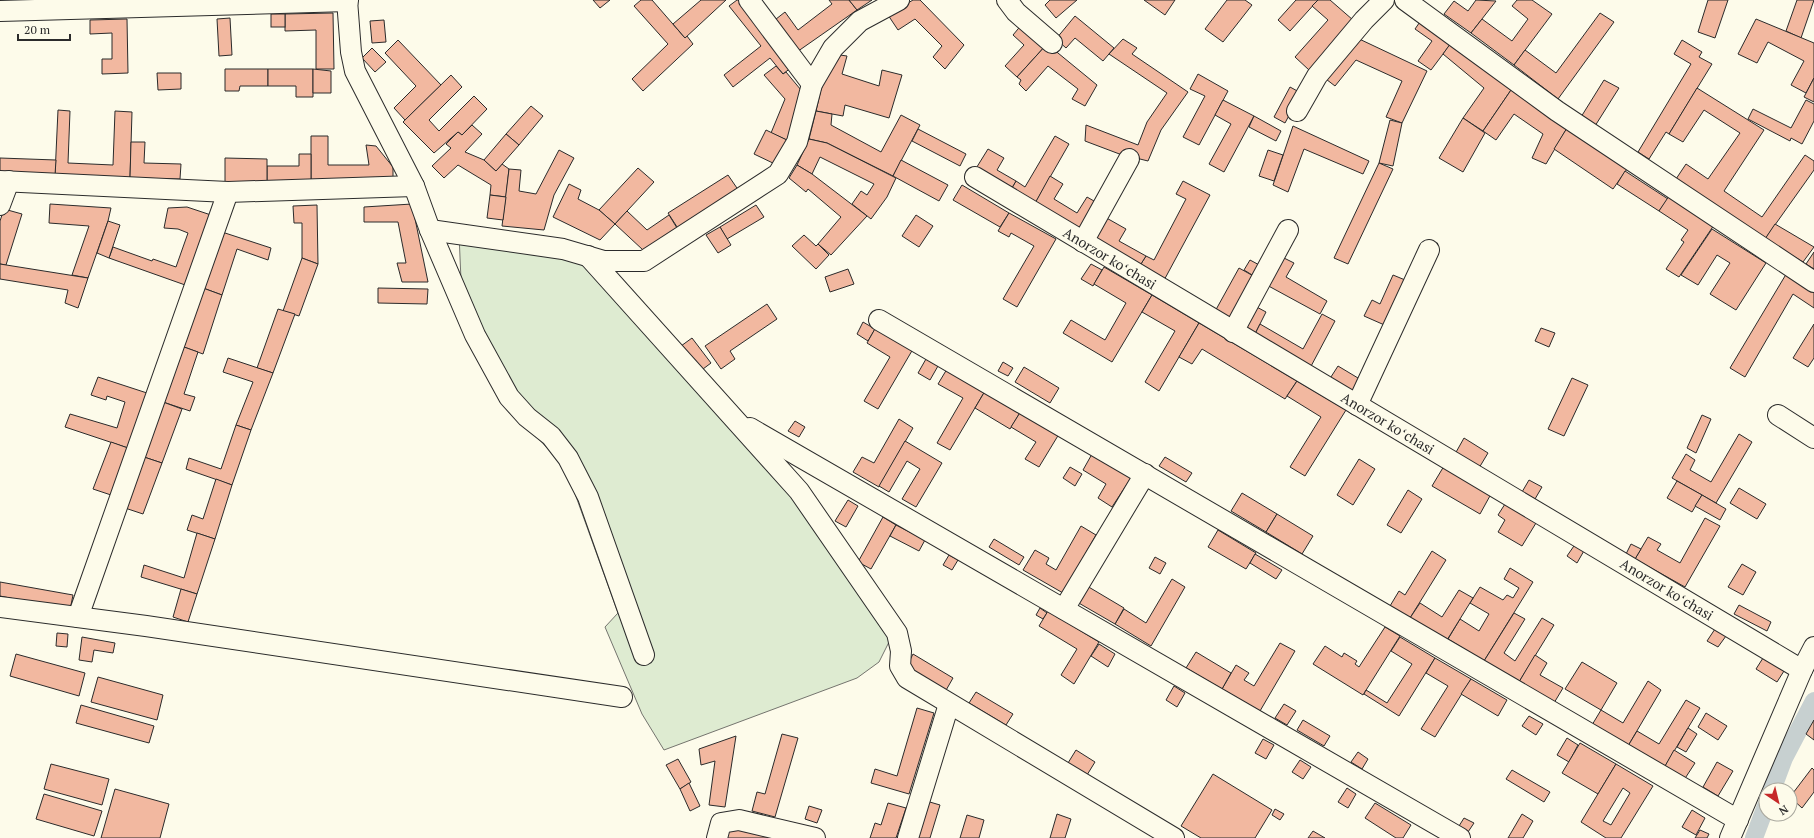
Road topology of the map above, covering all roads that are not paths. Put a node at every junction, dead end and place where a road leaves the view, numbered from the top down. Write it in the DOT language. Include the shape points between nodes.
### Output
graph roads {
  1 [pos="748,0"];
  2 [pos="899,0"];
  3 [pos="1007,0"];
  4 [pos="1384,0"];
  5 [pos="1405,0"];
  6 [pos="347,1"];
  7 [pos="0,11"];
  8 [pos="1052,43"];
  9 [pos="812,84"];
  10 [pos="1297,111"];
  11 [pos="1129,159"];
  12 [pos="975,177"];
  13 [pos="4,181"];
  14 [pos="414,186"];
  15 [pos="228,192"];
  16 [pos="0,205"];
  17 [pos="430,230"];
  18 [pos="1288,230"];
  19 [pos="1083,242"];
  20 [pos="1429,250"];
  21 [pos="588,256"];
  22 [pos="1814,282"];
  23 [pos="879,320"];
  24 [pos="1232,332"];
  25 [pos="1357,405"];
  26 [pos="1778,415"];
  27 [pos="733,418"];
  28 [pos="1814,438"];
  29 [pos="1145,474"];
  30 [pos="0,607"];
  31 [pos="1064,609"];
  32 [pos="78,617"];
  33 [pos="1814,647"];
  34 [pos="644,655"];
  35 [pos="1802,670"];
  36 [pos="622,697"];
  37 [pos="949,704"];
  38 [pos="1738,820"];
  39 [pos="717,838"];
  40 [pos="815,838"];
  41 [pos="908,838"];
  42 [pos="1174,838"];
  43 [pos="1460,838"];
  44 [pos="1730,838"];
  1 -- 9 [label="street"];
  2 -- 9 [label="street" via="860,21 833,48"];
  3 -- 8 [label="street" via="1016,12"];
  4 -- 10 [label="street" via="1317,76"];
  5 -- 22 [label="street" via="1557,112"];
  6 -- 7 [label="street"];
  6 -- 14 [label="street" via="355,71"];
  9 -- 21 [label="street" via="797,142 778,174 644,261 604,261"];
  11 -- 19 [label="street"];
  12 -- 19 [label="street, Anorzor koʻchasi"];
  13 -- 15 [label="street"];
  13 -- 16 [label="street"];
  14 -- 15 [label="street"];
  14 -- 17 [label="street"];
  15 -- 32 [label="street"];
  17 -- 21 [label="street" via="563,249"];
  17 -- 34 [label="street" via="475,335 509,397 527,417 551,436 568,458 588,497"];
  18 -- 24 [label="street"];
  19 -- 24 [label="street, Anorzor koʻchasi"];
  20 -- 25 [label="street"];
  21 -- 27 [label="street"];
  23 -- 29 [label="street"];
  24 -- 25 [label="street, Anorzor koʻchasi"];
  25 -- 35 [label="street, Anorzor koʻchasi"];
  26 -- 28 [label="street"];
  27 -- 31 [label="street"];
  27 -- 37 [label="street" via="799,491 897,633 901,651 900,666 907,678"];
  29 -- 31 [label="street"];
  29 -- 38 [label="street"];
  30 -- 32 [label="street"];
  31 -- 43 [label="street"];
  32 -- 36 [label="street"];
  33 -- 35 [label="street"];
  35 -- 38 [label="street"];
  37 -- 41 [label="street"];
  37 -- 42 [label="street"];
  38 -- 44 [label="street"];
  39 -- 40 [label="street" via="721,823 738,820"];
}
